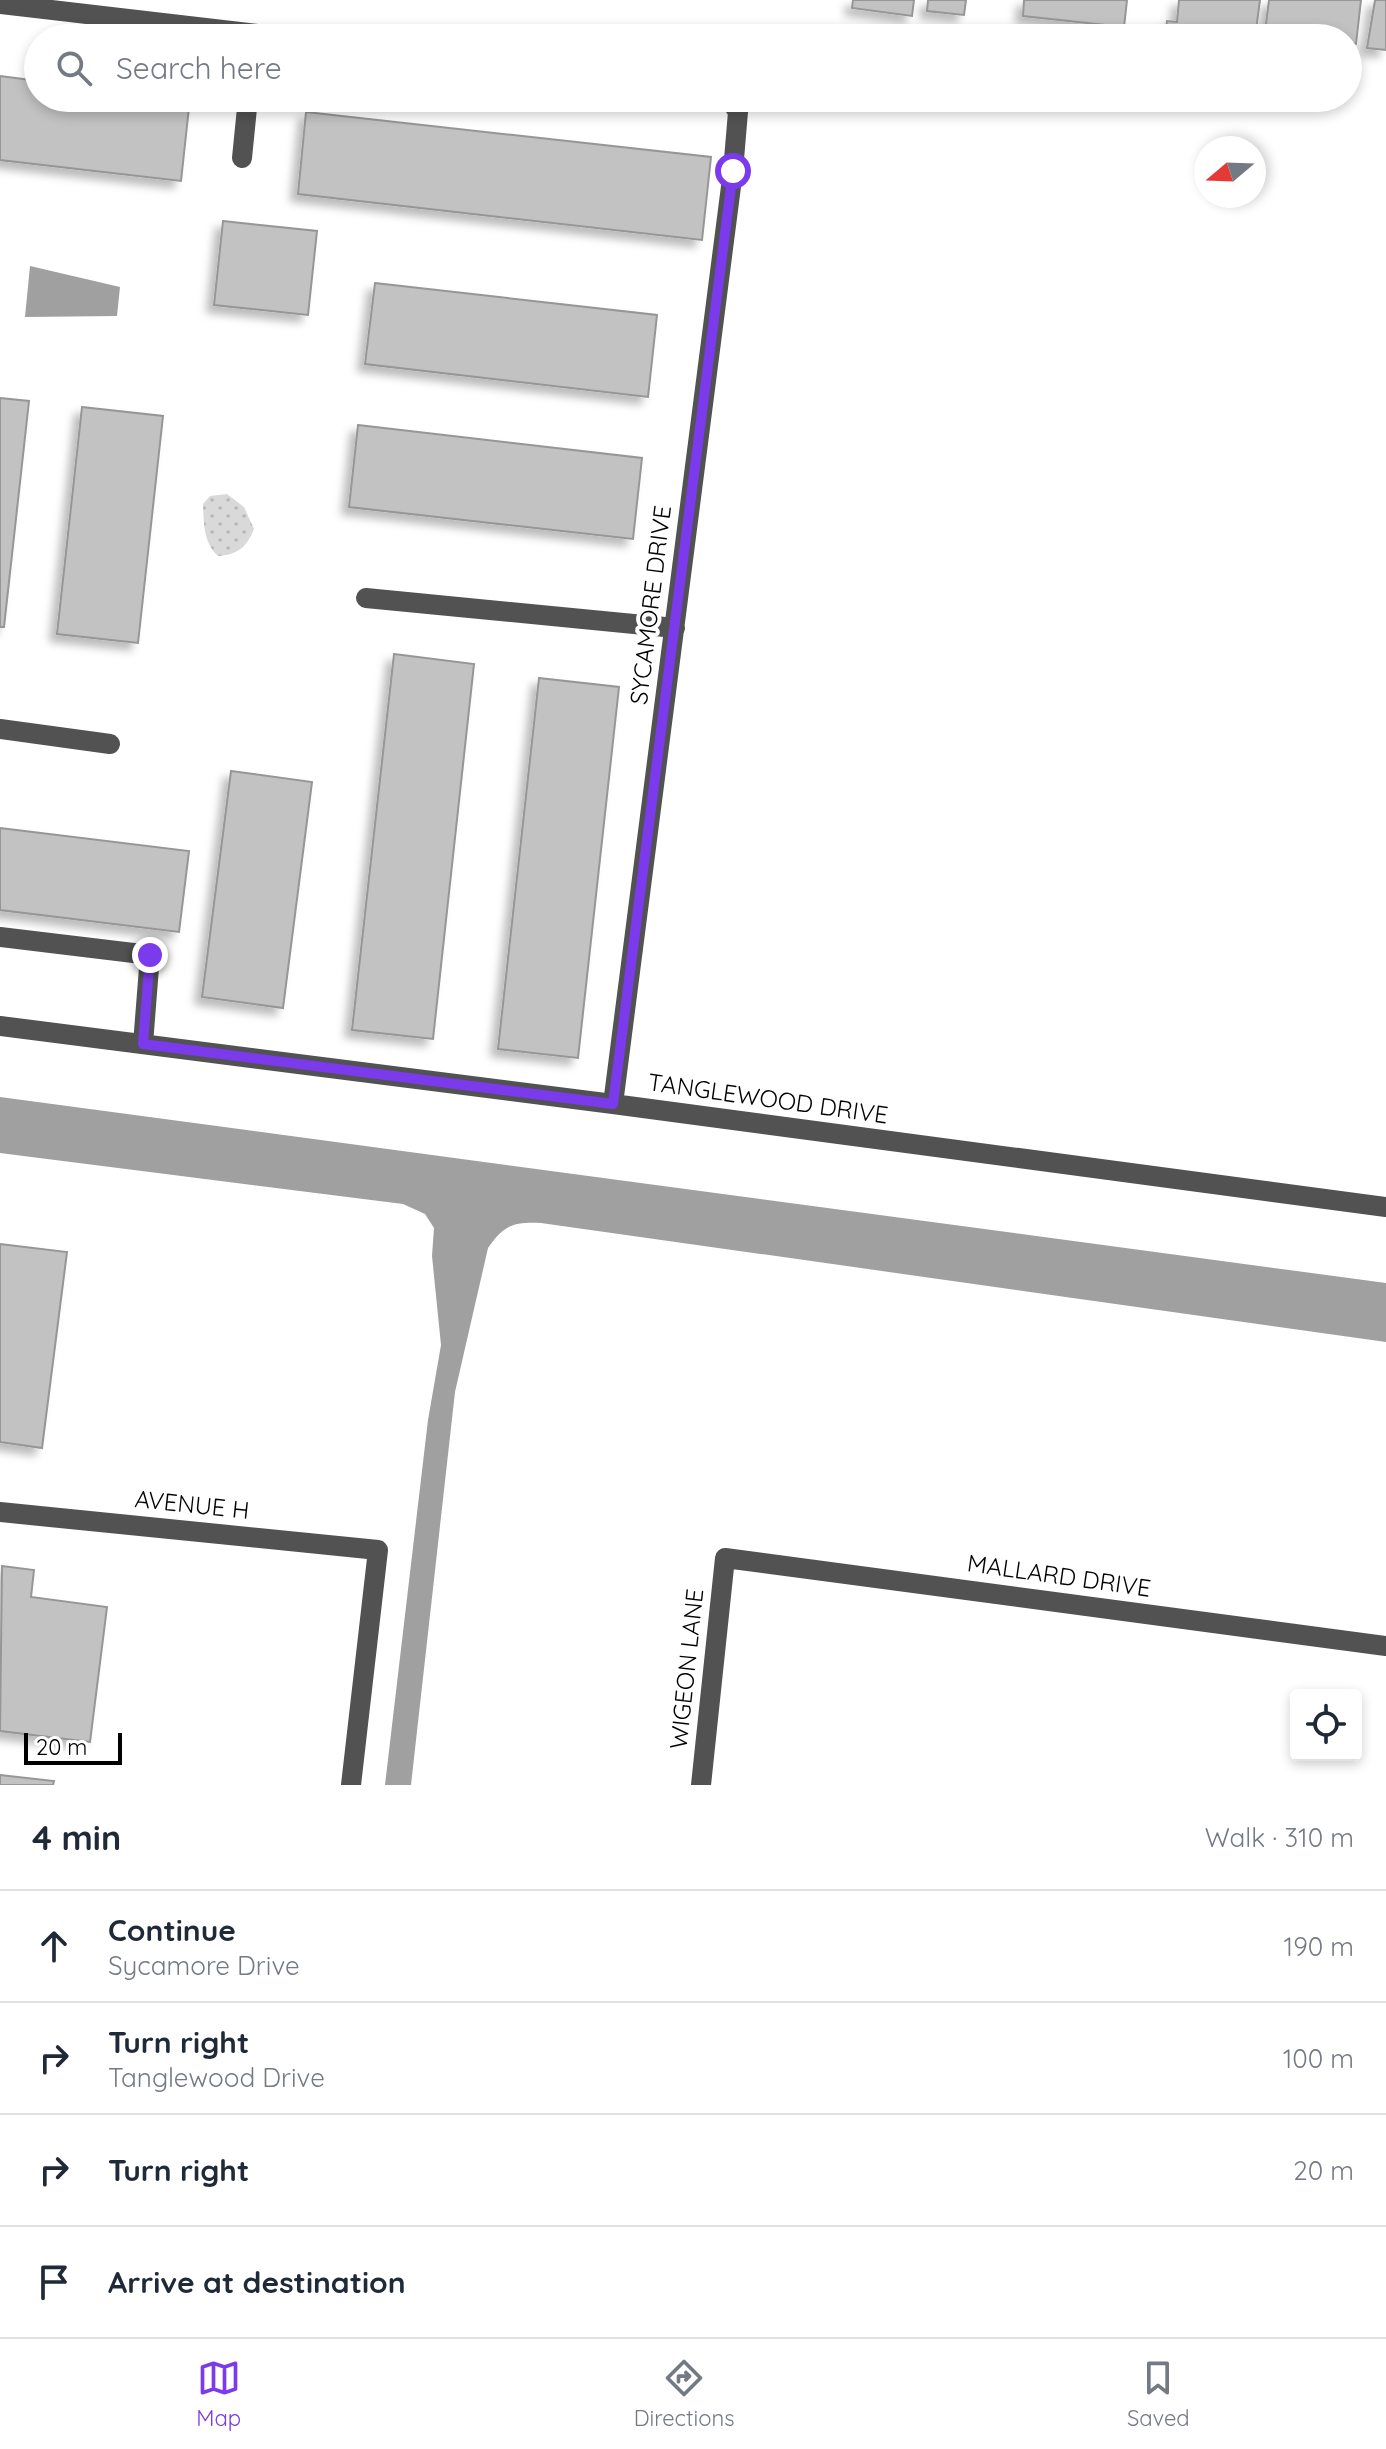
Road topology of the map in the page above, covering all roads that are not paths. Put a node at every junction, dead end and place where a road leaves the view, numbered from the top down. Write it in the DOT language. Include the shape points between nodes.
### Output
graph roads {
  1 [pos="0,4"];
  2 [pos="159,24"];
  3 [pos="247,112"];
  4 [pos="734,112"];
  5 [pos="242,158"];
  6 [pos="366,598"];
  7 [pos="675,628"];
  8 [pos="0,729"];
  9 [pos="110,744"];
  10 [pos="0,937"];
  11 [pos="0,1026"];
  12 [pos="143,1044"];
  13 [pos="613,1104"];
  14 [pos="1386,1207"];
  15 [pos="0,1512"];
  16 [pos="725,1558"];
  17 [pos="1386,1646"];
  18 [pos="351,1785"];
  19 [pos="701,1785"];
  1 -- 2 [label="street"];
  3 -- 5 [label="street"];
  4 -- 7 [label="street, SYCAMORE DRIVE" via="733,171"];
  6 -- 7 [label="street"];
  7 -- 13 [label="street, SYCAMORE DRIVE"];
  8 -- 9 [label="street"];
  10 -- 12 [label="street" via="150,955"];
  11 -- 12 [label="street, TANGLEWOOD DRIVE"];
  12 -- 13 [label="street, TANGLEWOOD DRIVE"];
  13 -- 14 [label="street, TANGLEWOOD DRIVE"];
  15 -- 18 [label="street, AVENUE H" via="378,1550"];
  16 -- 17 [label="street, MALLARD DRIVE"];
  16 -- 19 [label="street, WIGEON LANE"];
}
